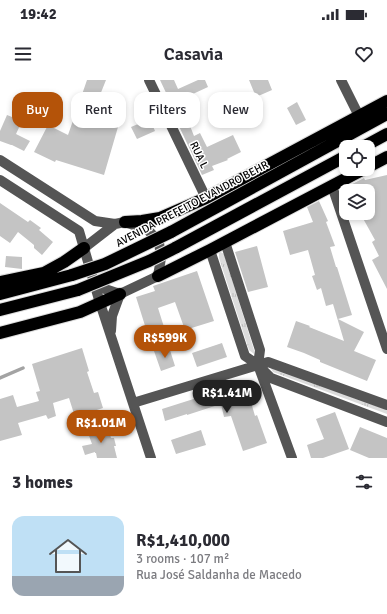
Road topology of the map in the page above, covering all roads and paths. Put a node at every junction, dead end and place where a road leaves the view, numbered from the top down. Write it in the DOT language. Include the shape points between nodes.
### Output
graph roads {
  1 [pos="149,80"];
  2 [pos="341,80"];
  3 [pos="387,101"];
  4 [pos="387,114"];
  5 [pos="359,116"];
  6 [pos="387,134"];
  7 [pos="375,140"];
  8 [pos="387,157"];
  9 [pos="0,160"];
  10 [pos="339,160"];
  11 [pos="375,163"];
  12 [pos="351,176"];
  13 [pos="0,180"];
  14 [pos="332,186"];
  15 [pos="206,198"];
  16 [pos="120,223"];
  17 [pos="225,242"];
  18 [pos="84,248"];
  19 [pos="210,250"];
  20 [pos="158,276"];
  21 [pos="93,279"];
  22 [pos="0,282"];
  23 [pos="0,294"];
  24 [pos="120,294"];
  25 [pos="100,303"];
  26 [pos="0,310"];
  27 [pos="0,333"];
  28 [pos="111,337"];
  29 [pos="387,349"];
  30 [pos="258,365"];
  31 [pos="133,403"];
  32 [pos="387,405"];
  33 [pos="387,422"];
  34 [pos="151,458"];
  35 [pos="292,458"];
  1 -- 15 [label="street, RUA L"];
  2 -- 5 [label="street"];
  3 -- 5 [label="highway"];
  4 -- 23 [label="highway, AVENIDA PREFEITO EVANDRO BEHR, bridge" via="171,232 105,264"];
  5 -- 15 [label="highway"];
  6 -- 7 [label="highway"];
  8 -- 11 [label="highway"];
  9 -- 16 [label="street" via="95,221"];
  10 -- 26 [label="highway, bridge" via="149,261 78,290"];
  12 -- 14 [label="highway"];
  13 -- 18 [label="street" via="79,231"];
  14 -- 17 [label="highway"];
  14 -- 29 [label="street"];
  15 -- 16 [label="highway" via="160,218"];
  16 -- 18 [label="street, AVENIDA PREFEITO EVANDRO BEHR"];
  16 -- 20 [label="street" via="148,230 159,242 161,258"];
  17 -- 19 [label="highway"];
  17 -- 30 [label="street" via="260,350"];
  18 -- 21 [label="street"];
  18 -- 22 [label="highway" via="44,273"];
  19 -- 20 [label="highway"];
  19 -- 30 [label="street" via="245,356"];
  20 -- 24 [label="street"];
  21 -- 24 [label="street" via="102,288"];
  21 -- 25 [label="street"];
  24 -- 25 [label="highway"];
  24 -- 28 [label="street" via="112,316"];
  25 -- 27 [label="highway" via="80,312"];
  25 -- 28 [label="street"];
  28 -- 31 [label="street"];
  30 -- 31 [label="street"];
  30 -- 32 [label="street" via="268,362"];
  30 -- 33 [label="street" via="271,378"];
  30 -- 35 [label="street"];
  31 -- 34 [label="street"];
}
